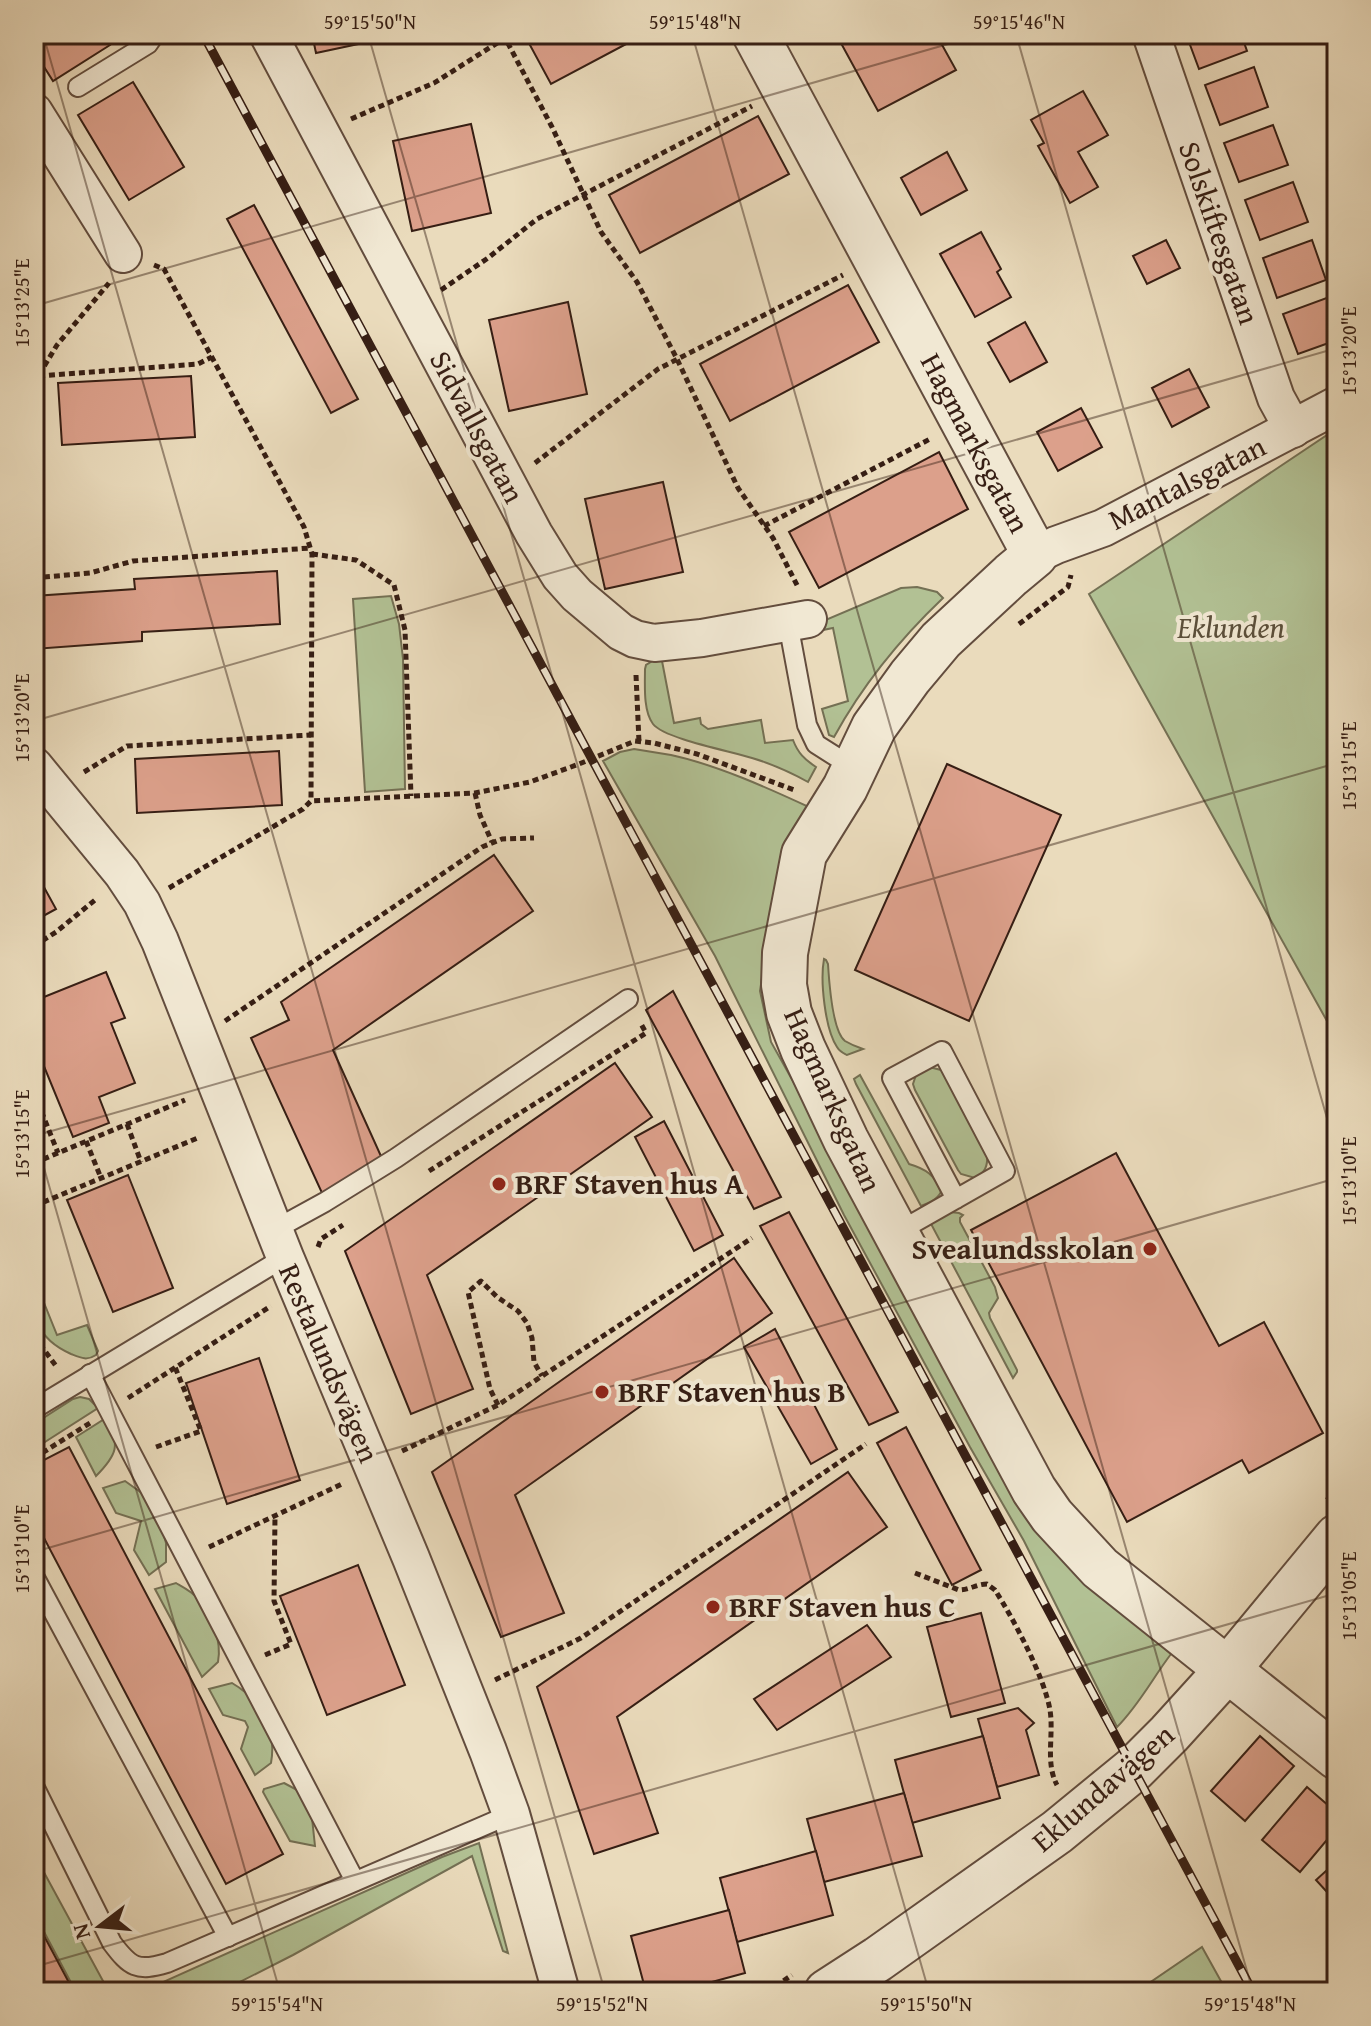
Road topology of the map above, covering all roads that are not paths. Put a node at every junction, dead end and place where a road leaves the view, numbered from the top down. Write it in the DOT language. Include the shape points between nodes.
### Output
graph roads {
  1 [pos="155,34"];
  2 [pos="268,34"];
  3 [pos="755,34"];
  4 [pos="1151,34"];
  5 [pos="78,87"];
  6 [pos="34,112"];
  7 [pos="123,254"];
  8 [pos="1337,405"];
  9 [pos="1293,429"];
  10 [pos="1035,555"];
  11 [pos="798,621"];
  12 [pos="854,768"];
  13 [pos="44,778"];
  14 [pos="628,999"];
  15 [pos="956,1199"];
  16 [pos="896,1233"];
  17 [pos="279,1262"];
  18 [pos="90,1374"];
  19 [pos="34,1409"];
  20 [pos="1328,1524"];
  21 [pos="34,1576"];
  22 [pos="1228,1669"];
  23 [pos="1337,1757"];
  24 [pos="34,1786"];
  25 [pos="511,1814"];
  26 [pos="355,1881"];
  27 [pos="228,1937"];
  28 [pos="810,1983"];
  29 [pos="561,1992"];
  1 -- 5 [label="lane" via="148,44"];
  2 -- 11 [label="street, Sidvallsgatan" via="534,534 577,595 621,632 654,643"];
  3 -- 10 [label="street, Hagmarksgatan"];
  4 -- 9 [label="street, Solskiftesgatan" via="1276,398"];
  6 -- 7 [label="street"];
  8 -- 9 [label="street, Mantalsgatan"];
  9 -- 10 [label="street, Mantalsgatan" via="1103,528"];
  10 -- 12 [label="street, Hagmarksgatan" via="941,640 874,727"];
  11 -- 12 [label="lane" via="807,725 816,744"];
  12 -- 16 [label="street, Hagmarksgatan" via="804,854 784,985 803,1049"];
  13 -- 17 [label="street, Restalundsvägen" via="142,903"];
  14 -- 17 [label="lane" via="325,1202"];
  15 -- 15 [label="lane" via="1005,1171 942,1051 892,1078"];
  15 -- 16 [label="lane"];
  16 -- 22 [label="street, Hagmarksgatan" via="1052,1516 1100,1568"];
  17 -- 18 [label="lane"];
  17 -- 25 [label="street, Restalundsvägen" via="372,1468"];
  18 -- 19 [label="lane"];
  18 -- 26 [label="lane"];
  20 -- 22 [label="street, Eklundavägen"];
  21 -- 27 [label="lane"];
  22 -- 23 [label="street, Hagmarksgatan"];
  22 -- 28 [label="street, Eklundavägen" via="1134,1769 1068,1823 878,1959"];
  24 -- 27 [label="lane" via="112,1943 132,1966 167,1963"];
  25 -- 26 [label="lane"];
  25 -- 29 [label="street, Restalundsvägen"];
  26 -- 27 [label="lane"];
}
